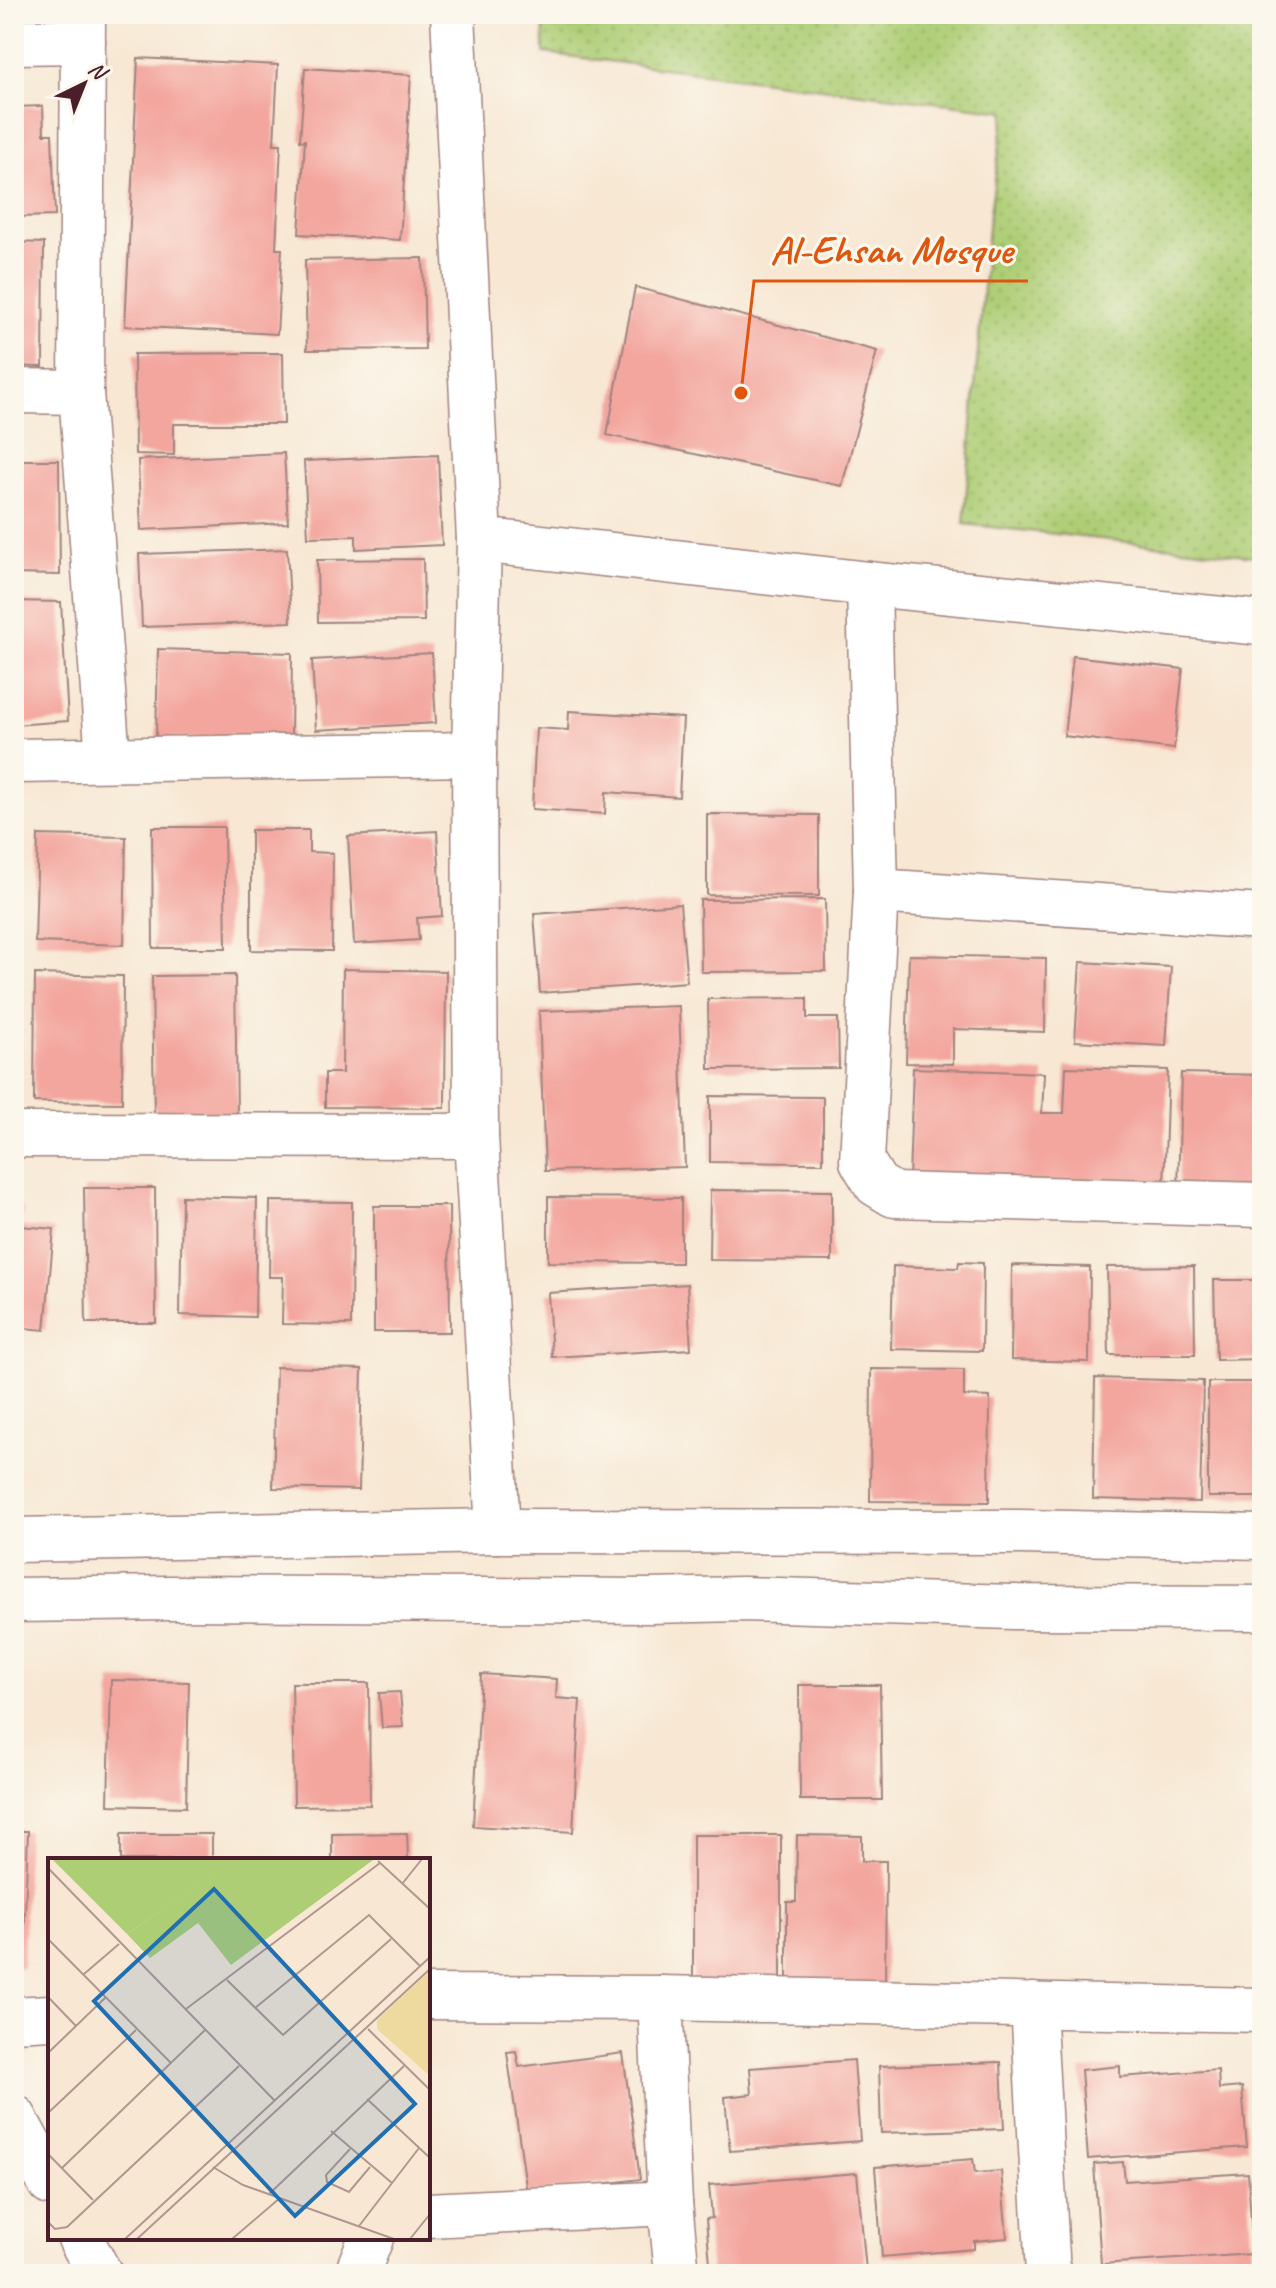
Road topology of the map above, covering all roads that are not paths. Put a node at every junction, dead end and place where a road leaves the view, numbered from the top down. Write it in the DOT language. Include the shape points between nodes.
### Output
graph roads {
  1 [pos="453,14"];
  2 [pos="83,27"];
  3 [pos="14,42"];
  4 [pos="14,391"];
  5 [pos="81,392"];
  6 [pos="479,540"];
  7 [pos="869,584"];
  8 [pos="1262,623"];
  9 [pos="474,754"];
  10 [pos="108,759"];
  11 [pos="14,761"];
  12 [pos="876,891"];
  13 [pos="1262,917"];
  14 [pos="14,1135"];
  15 [pos="476,1136"];
  16 [pos="1262,1205"];
  17 [pos="498,1531"];
  18 [pos="1262,1537"];
  19 [pos="14,1540"];
  20 [pos="14,1600"];
  21 [pos="1262,1608"];
  22 [pos="430,1997"];
  23 [pos="660,1998"];
  24 [pos="1033,2005"];
  25 [pos="1262,2010"];
  26 [pos="48,2017"];
  27 [pos="14,2019"];
  28 [pos="14,2117"];
  29 [pos="48,2179"];
  30 [pos="670,2203"];
  31 [pos="430,2215"];
  32 [pos="81,2240"];
  33 [pos="370,2240"];
  34 [pos="100,2274"];
  35 [pos="361,2274"];
  36 [pos="677,2274"];
  37 [pos="1048,2274"];
  1 -- 6 [label="street"];
  2 -- 3 [label="street"];
  2 -- 5 [label="street"];
  4 -- 5 [label="street"];
  5 -- 10 [label="street"];
  6 -- 7 [label="street"];
  6 -- 9 [label="street"];
  7 -- 8 [label="street"];
  7 -- 12 [label="street"];
  9 -- 10 [label="street"];
  9 -- 15 [label="street"];
  10 -- 11 [label="street"];
  12 -- 13 [label="street"];
  12 -- 16 [label="street" via="862,1161 876,1184 894,1195"];
  14 -- 15 [label="street"];
  15 -- 17 [label="street"];
  17 -- 18 [label="street"];
  17 -- 19 [label="street"];
  20 -- 21 [label="street" via="743,1599"];
  22 -- 23 [label="street"];
  23 -- 24 [label="street"];
  23 -- 30 [label="street"];
  24 -- 25 [label="street"];
  24 -- 37 [label="street"];
  26 -- 27 [label="street"];
  28 -- 29 [label="street"];
  30 -- 31 [label="street"];
  30 -- 36 [label="street"];
  32 -- 34 [label="street"];
  33 -- 35 [label="street"];
}
